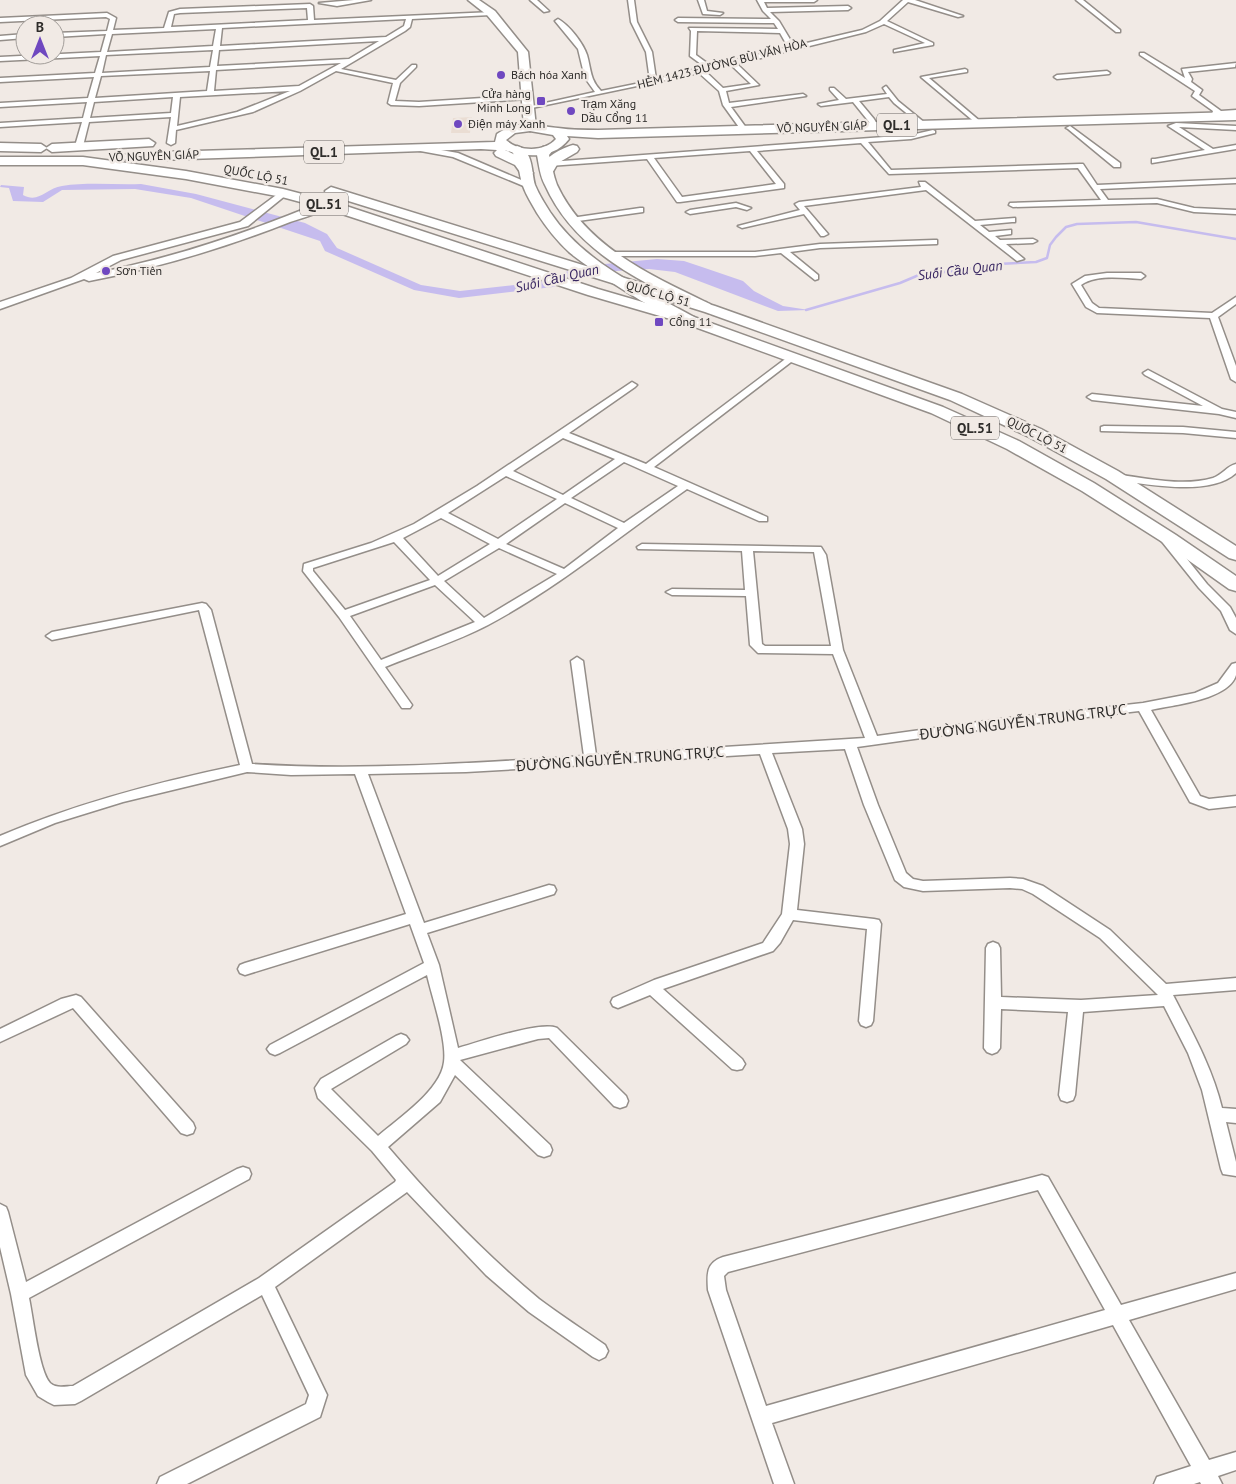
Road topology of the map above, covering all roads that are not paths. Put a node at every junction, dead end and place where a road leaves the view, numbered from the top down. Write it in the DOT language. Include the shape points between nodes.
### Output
graph roads {
  1 [pos="368,0"];
  2 [pos="473,0"];
  3 [pos="532,0"];
  4 [pos="631,0"];
  5 [pos="701,0"];
  6 [pos="760,0"];
  7 [pos="814,0"];
  8 [pos="894,0"];
  9 [pos="1079,0"];
  10 [pos="319,1"];
  11 [pos="906,1"];
  12 [pos="310,6"];
  13 [pos="848,8"];
  14 [pos="546,11"];
  15 [pos="766,11"];
  16 [pos="491,13"];
  17 [pos="739,13"];
  18 [pos="758,13"];
  19 [pos="960,16"];
  20 [pos="409,18"];
  21 [pos="0,20"];
  22 [pos="558,20"];
  23 [pos="678,20"];
  24 [pos="776,21"];
  25 [pos="883,21"];
  26 [pos="312,23"];
  27 [pos="219,27"];
  28 [pos="685,29"];
  29 [pos="694,29"];
  30 [pos="167,30"];
  31 [pos="715,30"];
  32 [pos="781,31"];
  33 [pos="1118,31"];
  34 [pos="108,33"];
  35 [pos="65,35"];
  36 [pos="15,37"];
  37 [pos="0,38"];
  38 [pos="721,38"];
  39 [pos="389,39"];
  40 [pos="216,48"];
  41 [pos="791,48"];
  42 [pos="896,51"];
  43 [pos="311,53"];
  44 [pos="104,54"];
  45 [pos="1142,54"];
  46 [pos="0,59"];
  47 [pos="350,61"];
  48 [pos="732,62"];
  49 [pos="1092,65"];
  50 [pos="1235,65"];
  51 [pos="414,66"];
  52 [pos="710,68"];
  53 [pos="213,69"];
  54 [pos="334,69"];
  55 [pos="700,70"];
  56 [pos="965,71"];
  57 [pos="98,76"];
  58 [pos="1057,77"];
  59 [pos="0,80"];
  60 [pos="397,82"];
  61 [pos="653,82"];
  62 [pos="1188,82"];
  63 [pos="299,88"];
  64 [pos="886,88"];
  65 [pos="832,89"];
  66 [pos="722,90"];
  67 [pos="210,93"];
  68 [pos="599,93"];
  69 [pos="177,95"];
  70 [pos="891,95"];
  71 [pos="803,96"];
  72 [pos="854,99"];
  73 [pos="90,100"];
  74 [pos="844,101"];
  75 [pos="821,104"];
  76 [pos="0,105"];
  77 [pos="726,105"];
  78 [pos="1236,112"];
  79 [pos="529,113"];
  80 [pos="1220,113"];
  81 [pos="173,115"];
  82 [pos="1236,116"];
  83 [pos="6,117"];
  84 [pos="1155,118"];
  85 [pos="86,120"];
  86 [pos="979,123"];
  87 [pos="1236,123"];
  88 [pos="1174,125"];
  89 [pos="874,126"];
  90 [pos="928,128"];
  91 [pos="1070,128"];
  92 [pos="1236,128"];
  93 [pos="172,129"];
  94 [pos="743,129"];
  95 [pos="557,132"];
  96 [pos="504,134"];
  97 [pos="386,137"];
  98 [pos="463,137"];
  99 [pos="600,138"];
  100 [pos="862,140"];
  101 [pos="176,143"];
  102 [pos="79,146"];
  103 [pos="448,146"];
  104 [pos="552,147"];
  105 [pos="1236,147"];
  106 [pos="0,148"];
  107 [pos="41,148"];
  108 [pos="418,148"];
  109 [pos="512,148"];
  110 [pos="751,148"];
  111 [pos="1210,150"];
  112 [pos="101,155"];
  113 [pos="650,156"];
  114 [pos="134,157"];
  115 [pos="59,160"];
  116 [pos="1155,161"];
  117 [pos="0,162"];
  118 [pos="41,162"];
  119 [pos="1117,165"];
  120 [pos="548,168"];
  121 [pos="229,169"];
  122 [pos="906,172"];
  123 [pos="266,176"];
  124 [pos="528,179"];
  125 [pos="1236,181"];
  126 [pos="299,184"];
  127 [pos="1095,187"];
  128 [pos="318,188"];
  129 [pos="927,188"];
  130 [pos="283,193"];
  131 [pos="680,200"];
  132 [pos="1105,201"];
  133 [pos="326,204"];
  134 [pos="1013,205"];
  135 [pos="747,208"];
  136 [pos="640,210"];
  137 [pos="690,212"];
  138 [pos="804,212"];
  139 [pos="1236,212"];
  140 [pos="571,220"];
  141 [pos="698,220"];
  142 [pos="1012,220"];
  143 [pos="974,223"];
  144 [pos="742,226"];
  145 [pos="255,231"];
  146 [pos="1008,232"];
  147 [pos="824,234"];
  148 [pos="989,234"];
  149 [pos="1033,241"];
  150 [pos="934,242"];
  151 [pos="999,242"];
  152 [pos="782,250"];
  153 [pos="610,255"];
  154 [pos="1020,259"];
  155 [pos="1141,276"];
  156 [pos="815,277"];
  157 [pos="610,278"];
  158 [pos="75,280"];
  159 [pos="658,298"];
  160 [pos="1236,300"];
  161 [pos="0,306"];
  162 [pos="1213,316"];
  163 [pos="792,357"];
  164 [pos="1235,372"];
  165 [pos="1148,373"];
  166 [pos="632,385"];
  167 [pos="1092,397"];
  168 [pos="1219,411"];
  169 [pos="1236,416"];
  170 [pos="1104,429"];
  171 [pos="562,434"];
  172 [pos="1236,435"];
  173 [pos="622,458"];
  174 [pos="647,468"];
  175 [pos="504,471"];
  176 [pos="1235,471"];
  177 [pos="1115,477"];
  178 [pos="686,485"];
  179 [pos="564,498"];
  180 [pos="440,514"];
  181 [pos="763,519"];
  182 [pos="625,527"];
  183 [pos="1162,534"];
  184 [pos="396,537"];
  185 [pos="498,544"];
  186 [pos="642,547"];
  187 [pos="748,548"];
  188 [pos="1236,554"];
  189 [pos="565,574"];
  190 [pos="437,581"];
  191 [pos="1236,585"];
  192 [pos="672,592"];
  193 [pos="752,593"];
  194 [pos="343,615"];
  195 [pos="483,623"];
  196 [pos="1236,630"];
  197 [pos="52,636"];
  198 [pos="837,650"];
  199 [pos="577,661"];
  200 [pos="378,665"];
  201 [pos="1236,667"];
  202 [pos="406,705"];
  203 [pos="1143,707"];
  204 [pos="873,741"];
  205 [pos="850,744"];
  206 [pos="764,749"];
  207 [pos="592,762"];
  208 [pos="247,768"];
  209 [pos="360,771"];
  210 [pos="1236,801"];
  211 [pos="0,841"];
  212 [pos="549,890"];
  213 [pos="789,914"];
  214 [pos="418,923"];
  215 [pos="993,948"];
  216 [pos="432,965"];
  217 [pos="245,969"];
  218 [pos="1236,984"];
  219 [pos="651,987"];
  220 [pos="1166,995"];
  221 [pos="618,1002"];
  222 [pos="994,1003"];
  223 [pos="1076,1006"];
  224 [pos="866,1021"];
  225 [pos="0,1036"];
  226 [pos="400,1040"];
  227 [pos="992,1048"];
  228 [pos="276,1049"];
  229 [pos="452,1059"];
  230 [pos="737,1064"];
  231 [pos="1067,1095"];
  232 [pos="620,1101"];
  233 [pos="1216,1114"];
  234 [pos="1236,1116"];
  235 [pos="187,1128"];
  236 [pos="378,1146"];
  237 [pos="544,1150"];
  238 [pos="1236,1169"];
  239 [pos="243,1174"];
  240 [pos="406,1179"];
  241 [pos="0,1212"];
  242 [pos="1236,1281"];
  243 [pos="265,1284"];
  244 [pos="20,1294"];
  245 [pos="1116,1313"];
  246 [pos="599,1350"];
  247 [pos="761,1417"];
  248 [pos="1236,1461"];
  249 [pos="1208,1478"];
  250 [pos="167,1484"];
  251 [pos="784,1484"];
  252 [pos="1164,1484"];
  1 -- 10 [label="street" via="337,4"];
  2 -- 16 [label="main road"];
  3 -- 14 [label="street"];
  4 -- 61 [label="street" via="634,22 648,52"];
  5 -- 17 [label="street" via="704,13"];
  6 -- 7 [label="street"];
  6 -- 15 [label="street"];
  8 -- 11 [label="street"];
  9 -- 33 [label="street"];
  10 -- 12 [label="street"];
  11 -- 19 [label="street"];
  11 -- 25 [label="street, HẺM 1423 ĐƯỜNG BÙI VĂN HÒA"];
  12 -- 26 [label="street"];
  12 -- 30 [label="street" via="174,12"];
  13 -- 15 [label="street"];
  15 -- 18 [label="street"];
  15 -- 24 [label="street"];
  16 -- 20 [label="street"];
  16 -- 79 [label="main road" via="523,52"];
  20 -- 26 [label="street"];
  20 -- 39 [label="street" via="407,27"];
  21 -- 34 [label="street" via="106,15 113,18"];
  22 -- 68 [label="street" via="583,54 589,82"];
  23 -- 24 [label="street"];
  24 -- 32 [label="street"];
  25 -- 41 [label="street, HẺM 1423 ĐƯỜNG BÙI VĂN HÒA" via="864,31"];
  25 -- 42 [label="street" via="931,44"];
  26 -- 27 [label="street"];
  26 -- 43 [label="street"];
  27 -- 30 [label="street"];
  27 -- 40 [label="street"];
  28 -- 29 [label="street"];
  29 -- 31 [label="street"];
  29 -- 52 [label="street" via="693,56"];
  30 -- 34 [label="street"];
  31 -- 32 [label="street"];
  31 -- 38 [label="street"];
  32 -- 41 [label="street"];
  34 -- 35 [label="street"];
  34 -- 44 [label="street"];
  36 -- 37 [label="street"];
  39 -- 43 [label="street"];
  39 -- 47 [label="street"];
  40 -- 43 [label="street"];
  40 -- 44 [label="street"];
  40 -- 53 [label="street"];
  41 -- 48 [label="street, HẺM 1423 ĐƯỜNG BÙI VĂN HÒA"];
  43 -- 47 [label="street"];
  43 -- 53 [label="street"];
  44 -- 46 [label="street"];
  44 -- 57 [label="street"];
  45 -- 62 [label="street"];
  47 -- 54 [label="street"];
  48 -- 52 [label="street, HẺM 1423 ĐƯỜNG BÙI VĂN HÒA"];
  48 -- 66 [label="street" via="756,85"];
  49 -- 58 [label="street" via="1107,73"];
  50 -- 62 [label="street" via="1184,70 1190,79"];
  51 -- 60 [label="street"];
  52 -- 55 [label="street, HẺM 1423 ĐƯỜNG BÙI VĂN HÒA"];
  53 -- 57 [label="street"];
  53 -- 67 [label="street"];
  54 -- 60 [label="street"];
  54 -- 63 [label="street"];
  55 -- 61 [label="street, HẺM 1423 ĐƯỜNG BÙI VĂN HÒA"];
  55 -- 66 [label="street"];
  56 -- 86 [label="street" via="924,77"];
  57 -- 59 [label="street"];
  57 -- 73 [label="street"];
  60 -- 79 [label="street, HẺM 1423 ĐƯỜNG BÙI VĂN HÒA" via="391,103"];
  61 -- 68 [label="street, HẺM 1423 ĐƯỜNG BÙI VĂN HÒA"];
  62 -- 80 [label="street" via="1199,90 1195,96"];
  63 -- 67 [label="street"];
  63 -- 93 [label="street" via="228,117"];
  64 -- 70 [label="street"];
  65 -- 74 [label="street"];
  66 -- 77 [label="street"];
  67 -- 69 [label="street"];
  68 -- 79 [label="street, HẺM 1423 ĐƯỜNG BÙI VĂN HÒA"];
  69 -- 73 [label="street"];
  69 -- 81 [label="street"];
  70 -- 72 [label="street"];
  70 -- 90 [label="street"];
  71 -- 77 [label="street"];
  72 -- 74 [label="street"];
  72 -- 89 [label="street"];
  73 -- 83 [label="street"];
  73 -- 85 [label="street"];
  74 -- 75 [label="street"];
  76 -- 83 [label="street"];
  77 -- 94 [label="street"];
  78 -- 80 [label="street"];
  79 -- 95 [label="main road, QL.1"];
  79 -- 96 [label="main road, QL.1"];
  79 -- 98 [label="main road" via="489,132"];
  79 -- 99 [label="main road"];
  80 -- 84 [label="street"];
  81 -- 85 [label="street"];
  81 -- 93 [label="street"];
  82 -- 84 [label="main road, VÕ NGUYÊN GIÁP / QL.1"];
  83 -- 85 [label="street"];
  84 -- 86 [label="main road, VÕ NGUYÊN GIÁP / QL.1"];
  85 -- 102 [label="street"];
  86 -- 90 [label="main road, VÕ NGUYÊN GIÁP / QL.1"];
  87 -- 88 [label="main road, VÕ NGUYÊN GIÁP / QL.1"];
  88 -- 91 [label="main road, VÕ NGUYÊN GIÁP / QL.1"];
  88 -- 92 [label="street"];
  88 -- 111 [label="street"];
  89 -- 90 [label="main road, VÕ NGUYÊN GIÁP / QL.1"];
  89 -- 94 [label="main road, VÕ NGUYÊN GIÁP / QL.1"];
  90 -- 91 [label="main road, VÕ NGUYÊN GIÁP / QL.1"];
  90 -- 99 [label="main road, VÕ NGUYÊN GIÁP / QL.1"];
  90 -- 100 [label="street" via="918,136"];
  91 -- 119 [label="street"];
  93 -- 101 [label="street"];
  94 -- 99 [label="main road, VÕ NGUYÊN GIÁP / QL.1"];
  95 -- 99 [label="main road, VÕ NGUYÊN GIÁP / QL.1"];
  95 -- 104 [label="main road" via="563,139"];
  96 -- 98 [label="main road, QL.1"];
  96 -- 109 [label="main road" via="500,141"];
  97 -- 98 [label="main road, QL.1"];
  99 -- 104 [label="main road, VÕ NGUYÊN GIÁP / QL.1"];
  99 -- 120 [label="main road" via="552,160"];
  100 -- 110 [label="street"];
  100 -- 122 [label="street" via="887,171"];
  101 -- 112 [label="main road, VÕ NGUYÊN GIÁP / QL.1"];
  102 -- 107 [label="main road, VÕ NGUYÊN GIÁP / QL.1"];
  102 -- 112 [label="main road, VÕ NGUYÊN GIÁP / QL.1"];
  103 -- 108 [label="main road, VÕ NGUYÊN GIÁP / QL.1"];
  103 -- 109 [label="main road, VÕ NGUYÊN GIÁP / QL.1" via="480,144"];
  103 -- 124 [label="main road" via="496,152 520,162"];
  104 -- 109 [label="main road, QL.1"];
  104 -- 120 [label="main road" via="543,156"];
  105 -- 111 [label="street"];
  106 -- 107 [label="main road, QUỐC LỘ 51 / QL.1"];
  107 -- 112 [label="main road, QUỐC LỘ 51 / QL.51"];
  108 -- 114 [label="main road, VÕ NGUYÊN GIÁP / QL.1"];
  108 -- 124 [label="street" via="455,155"];
  109 -- 124 [label="main road" via="524,157"];
  110 -- 113 [label="street"];
  110 -- 131 [label="street" via="781,186"];
  111 -- 116 [label="street"];
  112 -- 114 [label="main road, VÕ NGUYÊN GIÁP / QL.1"];
  112 -- 115 [label="main road, QUỐC LỘ 51 / QL.51"];
  112 -- 118 [label="main road, QUỐC LỘ 51 / QL.51"];
  112 -- 130 [label="main road, QUỐC LỘ 51 / QL.51"];
  113 -- 120 [label="street"];
  113 -- 131 [label="street"];
  114 -- 121 [label="main road, QUỐC LỘ 51"];
  115 -- 117 [label="main road, QUỐC LỘ 51"];
  115 -- 118 [label="main road"];
  117 -- 118 [label="main road, QUỐC LỘ 51"];
  120 -- 140 [label="main road" via="550,183"];
  122 -- 127 [label="street" via="1076,166 1082,168"];
  122 -- 129 [label="street"];
  123 -- 126 [label="main road, QUỐC LỘ 51 / QL.51"];
  124 -- 157 [label="main road" via="543,212 563,238"];
  125 -- 127 [label="street"];
  127 -- 132 [label="street"];
  128 -- 157 [label="main road, QUỐC LỘ 51 / QL.51"];
  129 -- 138 [label="street" via="799,204"];
  129 -- 143 [label="street"];
  130 -- 133 [label="main road, QUỐC LỘ 51 / QL.51"];
  130 -- 158 [label="street" via="244,224 217,233 167,242 117,258"];
  131 -- 137 [label="street"];
  132 -- 134 [label="street"];
  132 -- 139 [label="street" via="1164,201 1181,208"];
  133 -- 145 [label="street"];
  133 -- 159 [label="main road, QUỐC LỘ 51 / QL.51" via="593,292"];
  135 -- 137 [label="street" via="736,205"];
  136 -- 140 [label="street"];
  137 -- 141 [label="street"];
  138 -- 144 [label="street"];
  138 -- 147 [label="street"];
  140 -- 153 [label="main road"];
  142 -- 143 [label="street"];
  143 -- 148 [label="street"];
  145 -- 158 [label="street" via="136,270"];
  146 -- 148 [label="street"];
  148 -- 151 [label="street"];
  149 -- 151 [label="street"];
  150 -- 152 [label="street"];
  151 -- 154 [label="street"];
  152 -- 153 [label="street" via="755,254"];
  152 -- 156 [label="street"];
  153 -- 159 [label="main road"];
  155 -- 162 [label="street" via="1095,278 1076,284 1089,305 1097,310"];
  157 -- 159 [label="main road, QUỐC LỘ 51 / QL.51"];
  158 -- 161 [label="street"];
  159 -- 163 [label="main road, QUỐC LỘ 51 / QL.51" via="689,320"];
  159 -- 177 [label="main road, QUỐC LỘ 51 / QL.51" via="710,309 956,397 1035,433"];
  160 -- 162 [label="street"];
  162 -- 164 [label="street"];
  163 -- 174 [label="street"];
  163 -- 183 [label="main road, QUỐC LỘ 51 / QL.51" via="937,410 1013,445"];
  165 -- 168 [label="street"];
  166 -- 171 [label="street"];
  167 -- 168 [label="street"];
  168 -- 169 [label="street"];
  170 -- 172 [label="street" via="1183,430"];
  171 -- 173 [label="street"];
  171 -- 175 [label="street"];
  173 -- 174 [label="street"];
  173 -- 179 [label="street"];
  174 -- 178 [label="street"];
  175 -- 179 [label="street"];
  175 -- 180 [label="street"];
  176 -- 177 [label="street" via="1214,482 1199,484"];
  177 -- 188 [label="main road, QUỐC LỘ 51 / QL.51"];
  178 -- 181 [label="street"];
  178 -- 182 [label="street"];
  179 -- 182 [label="street"];
  179 -- 185 [label="street"];
  180 -- 184 [label="street"];
  180 -- 185 [label="street"];
  182 -- 189 [label="street"];
  183 -- 191 [label="main road, QUỐC LỘ 51 / QL.51"];
  183 -- 196 [label="street" via="1203,586 1226,609"];
  184 -- 190 [label="street"];
  184 -- 194 [label="street" via="308,566 308,571"];
  185 -- 189 [label="street"];
  185 -- 190 [label="street"];
  186 -- 187 [label="street"];
  187 -- 193 [label="street"];
  187 -- 198 [label="street" via="817,549 821,555"];
  189 -- 195 [label="street"];
  190 -- 194 [label="street"];
  190 -- 195 [label="street"];
  192 -- 193 [label="street"];
  193 -- 198 [label="street" via="756,645 762,650"];
  194 -- 200 [label="street"];
  195 -- 200 [label="street"];
  197 -- 208 [label="street" via="202,606"];
  198 -- 204 [label="street"];
  199 -- 207 [label="street"];
  200 -- 202 [label="street"];
  201 -- 203 [label="street, ĐƯỜNG NGUYỄN TRUNG TRỰC" via="1222,686 1198,696"];
  203 -- 204 [label="street, ĐƯỜNG NGUYỄN TRUNG TRỰC"];
  203 -- 210 [label="street" via="1195,799 1209,804"];
  204 -- 205 [label="street, ĐƯỜNG NGUYỄN TRUNG TRỰC"];
  205 -- 206 [label="street, ĐƯỜNG NGUYỄN TRUNG TRỰC"];
  205 -- 220 [label="street" via="870,805 900,876 908,883 923,886 1023,884 1062,904 1105,934"];
  206 -- 207 [label="street, ĐƯỜNG NGUYỄN TRUNG TRỰC"];
  206 -- 213 [label="street" via="796,836"];
  207 -- 209 [label="street, ĐƯỜNG NGUYỄN TRUNG TRỰC"];
  208 -- 209 [label="street, ĐƯỜNG NGUYỄN TRUNG TRỰC"];
  208 -- 211 [label="street, ĐƯỜNG NGUYỄN TRUNG TRỰC" via="122,798 50,820"];
  209 -- 214 [label="street"];
  212 -- 214 [label="street"];
  213 -- 219 [label="street" via="768,947"];
  213 -- 224 [label="street" via="874,924"];
  214 -- 216 [label="street"];
  214 -- 217 [label="street"];
  215 -- 222 [label="street"];
  216 -- 228 [label="street"];
  216 -- 229 [label="street"];
  218 -- 220 [label="street"];
  219 -- 221 [label="street"];
  219 -- 230 [label="street"];
  220 -- 223 [label="street" via="1134,1005"];
  220 -- 233 [label="street" via="1195,1052"];
  222 -- 223 [label="street"];
  222 -- 227 [label="street"];
  223 -- 231 [label="street"];
  225 -- 235 [label="street" via="76,1001"];
  226 -- 236 [label="street" via="323,1088 324,1093"];
  229 -- 232 [label="street" via="538,1033 552,1032"];
  229 -- 236 [label="street" via="446,1080 434,1097"];
  229 -- 237 [label="street"];
  233 -- 234 [label="street"];
  233 -- 238 [label="street" via="1229,1169"];
  236 -- 240 [label="street"];
  239 -- 244 [label="street"];
  240 -- 243 [label="street" via="401,1187"];
  240 -- 246 [label="street" via="492,1269 535,1306"];
  241 -- 244 [label="street"];
  242 -- 245 [label="street"];
  243 -- 244 [label="street" via="75,1395 54,1396 44,1390 35,1374"];
  243 -- 250 [label="street" via="318,1395 317,1402 313,1410"];
  245 -- 247 [label="street"];
  245 -- 247 [label="street" via="1042,1182 723,1265 715,1273 717,1290"];
  245 -- 249 [label="street"];
  247 -- 251 [label="street"];
  248 -- 249 [label="street"];
  249 -- 252 [label="street"];
}
